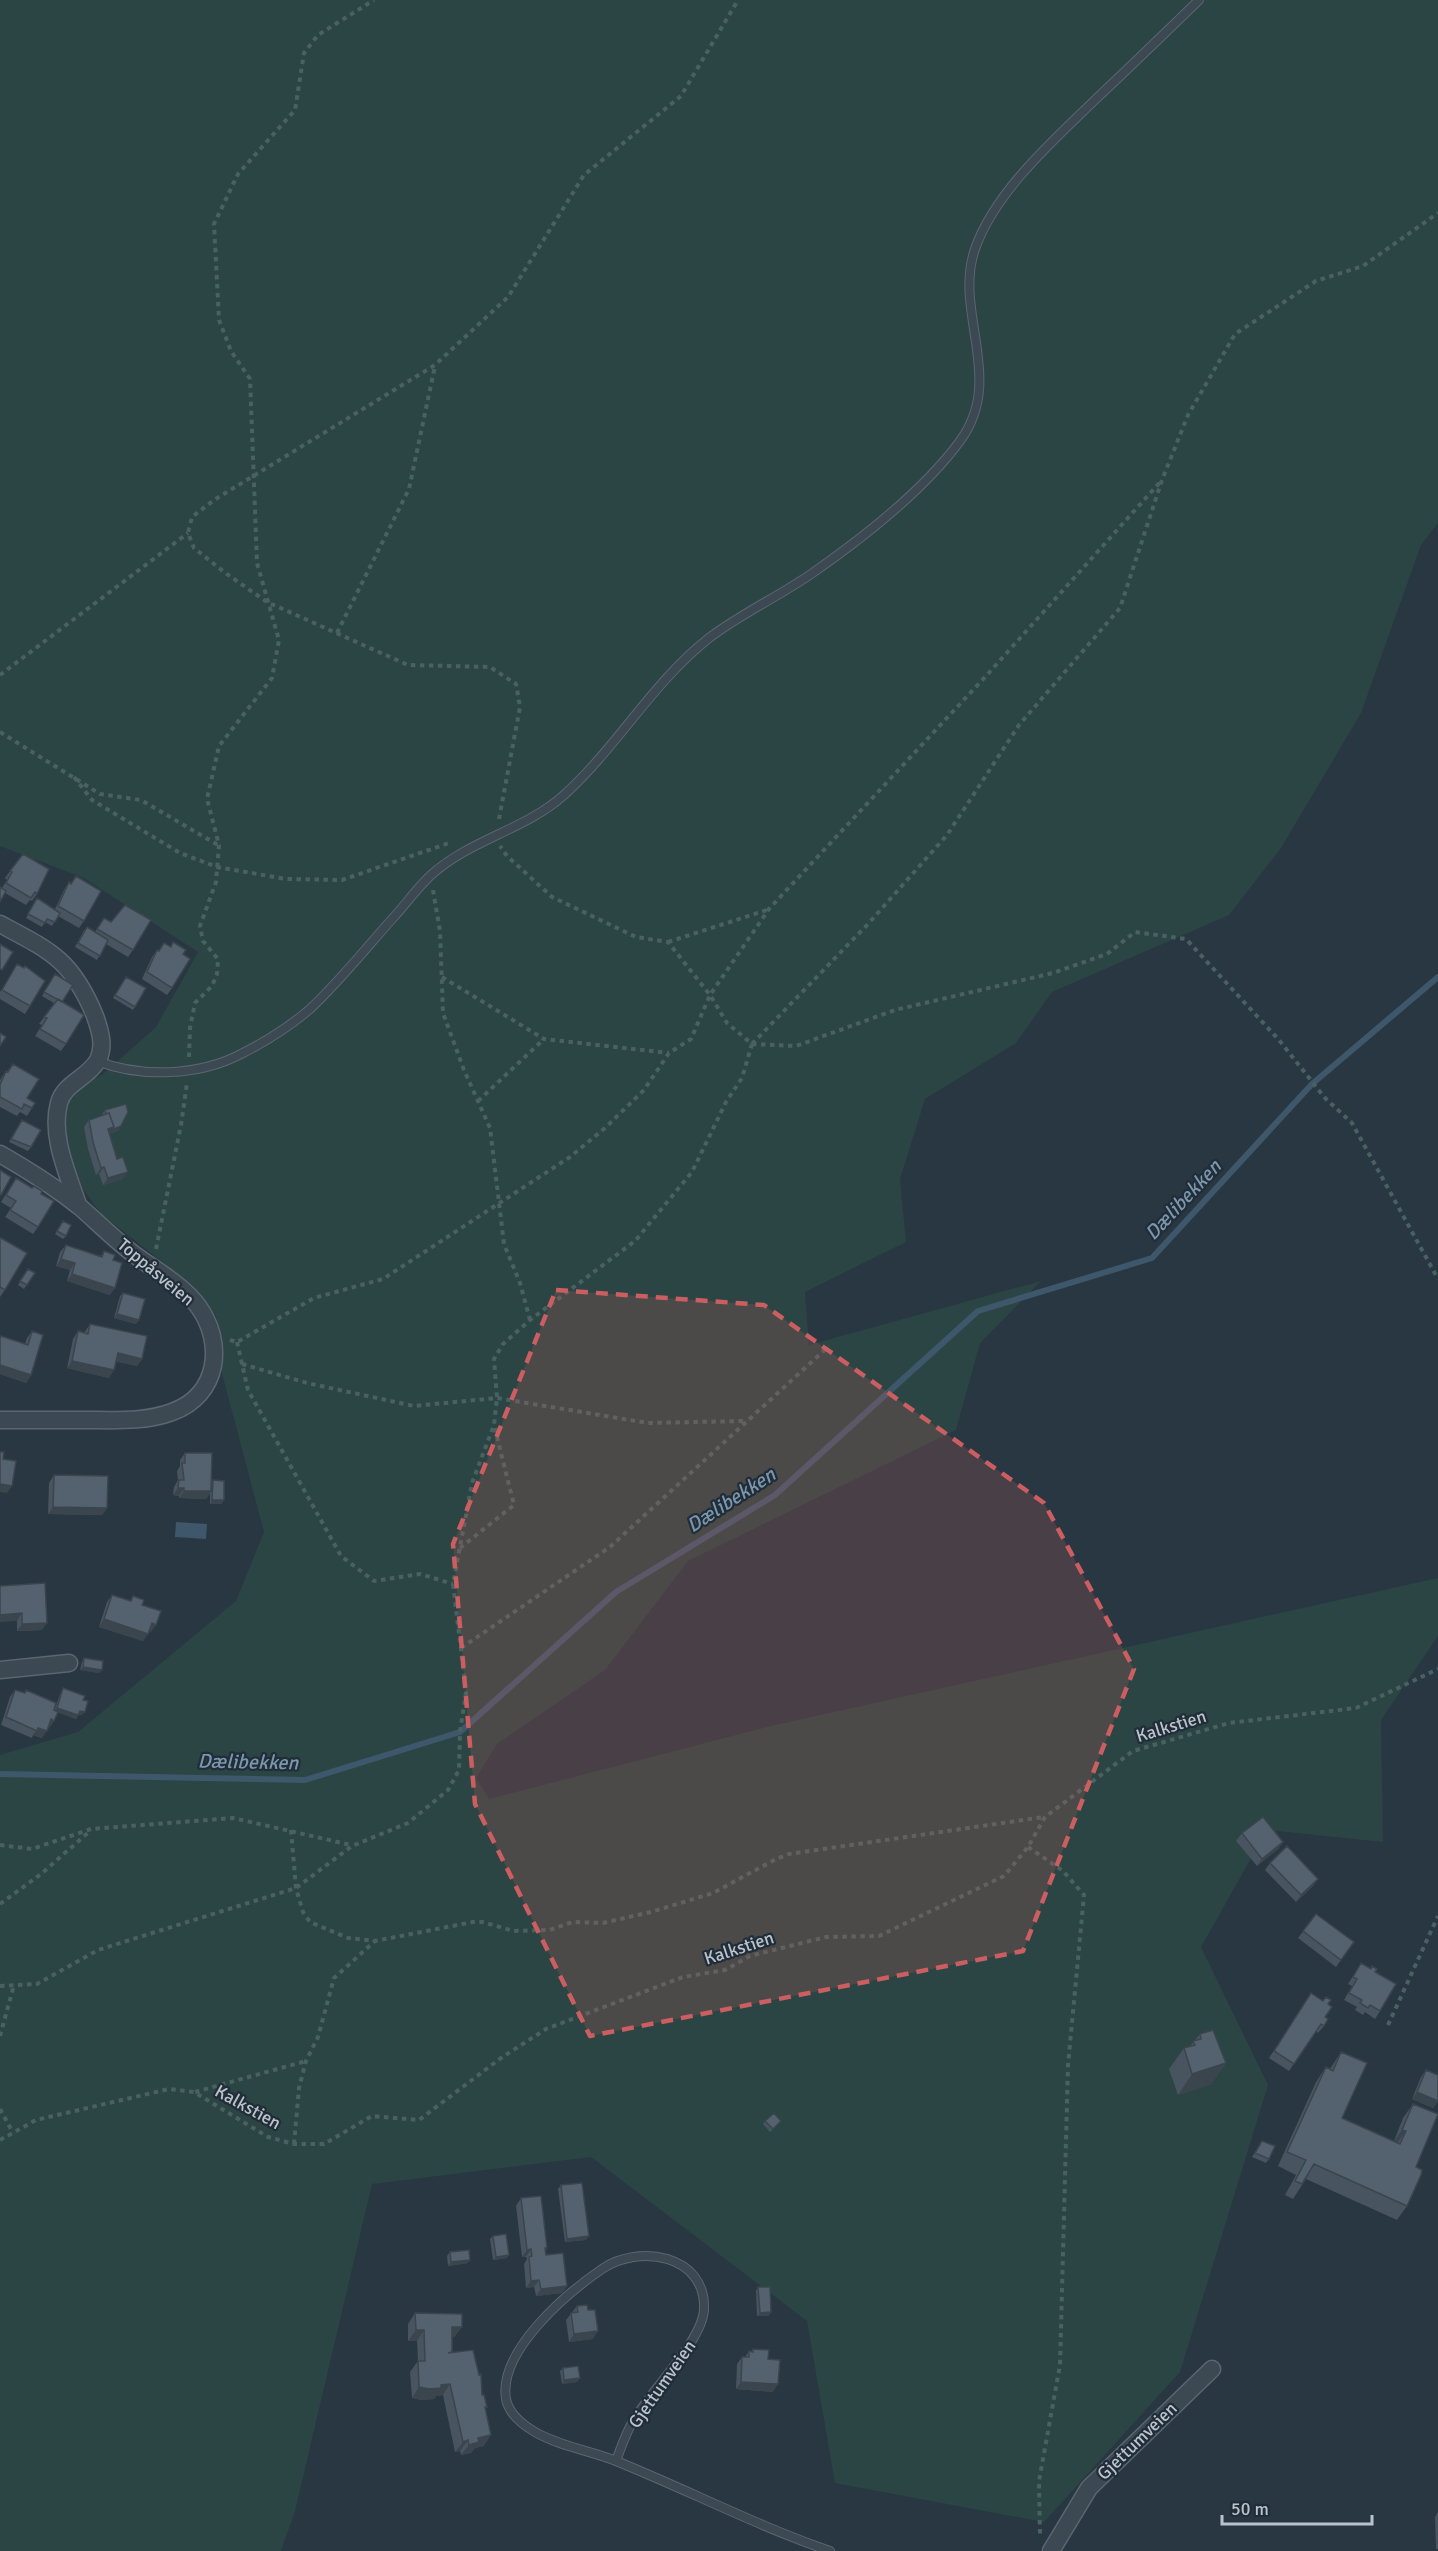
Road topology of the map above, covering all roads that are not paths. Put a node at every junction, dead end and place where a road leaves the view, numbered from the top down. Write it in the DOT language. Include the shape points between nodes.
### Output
graph roads {
  1 [pos="1199,0"];
  2 [pos="0,924"];
  3 [pos="97,1061"];
  4 [pos="0,1154"];
  5 [pos="78,1205"];
  6 [pos="0,1420"];
  7 [pos="69,1663"];
  8 [pos="0,1670"];
  9 [pos="1212,2369"];
  10 [pos="616,2461"];
  11 [pos="1046,2545"];
  12 [pos="830,2551"];
  1 -- 3 [label="lane" via="1056,139 991,216 974,251 971,270 980,393 976,414 944,463 813,573 711,637 674,669 562,797 532,819 466,849 431,875 309,1009 273,1035 238,1056 189,1070 155,1072 115,1068"];
  2 -- 3 [label="street" via="39,945 67,966 78,980 101,1033"];
  3 -- 5 [label="street" via="65,1092 59,1101 56,1121"];
  4 -- 5 [label="street, Toppåsveien"];
  5 -- 6 [label="street, Toppåsveien" via="197,1304 214,1337 213,1366 201,1391 173,1412 147,1418"];
  7 -- 8 [label="street"];
  9 -- 11 [label="street, Gjettumveien" via="1089,2488"];
  10 -- 10 [label="lane, Gjettumveien" via="537,2433 517,2420 506,2401 506,2382 517,2353 531,2334 580,2285 608,2265 662,2256 684,2265 698,2279 704,2309 697,2332 632,2422"];
  10 -- 12 [label="lane, Gjettumveien"];
}
